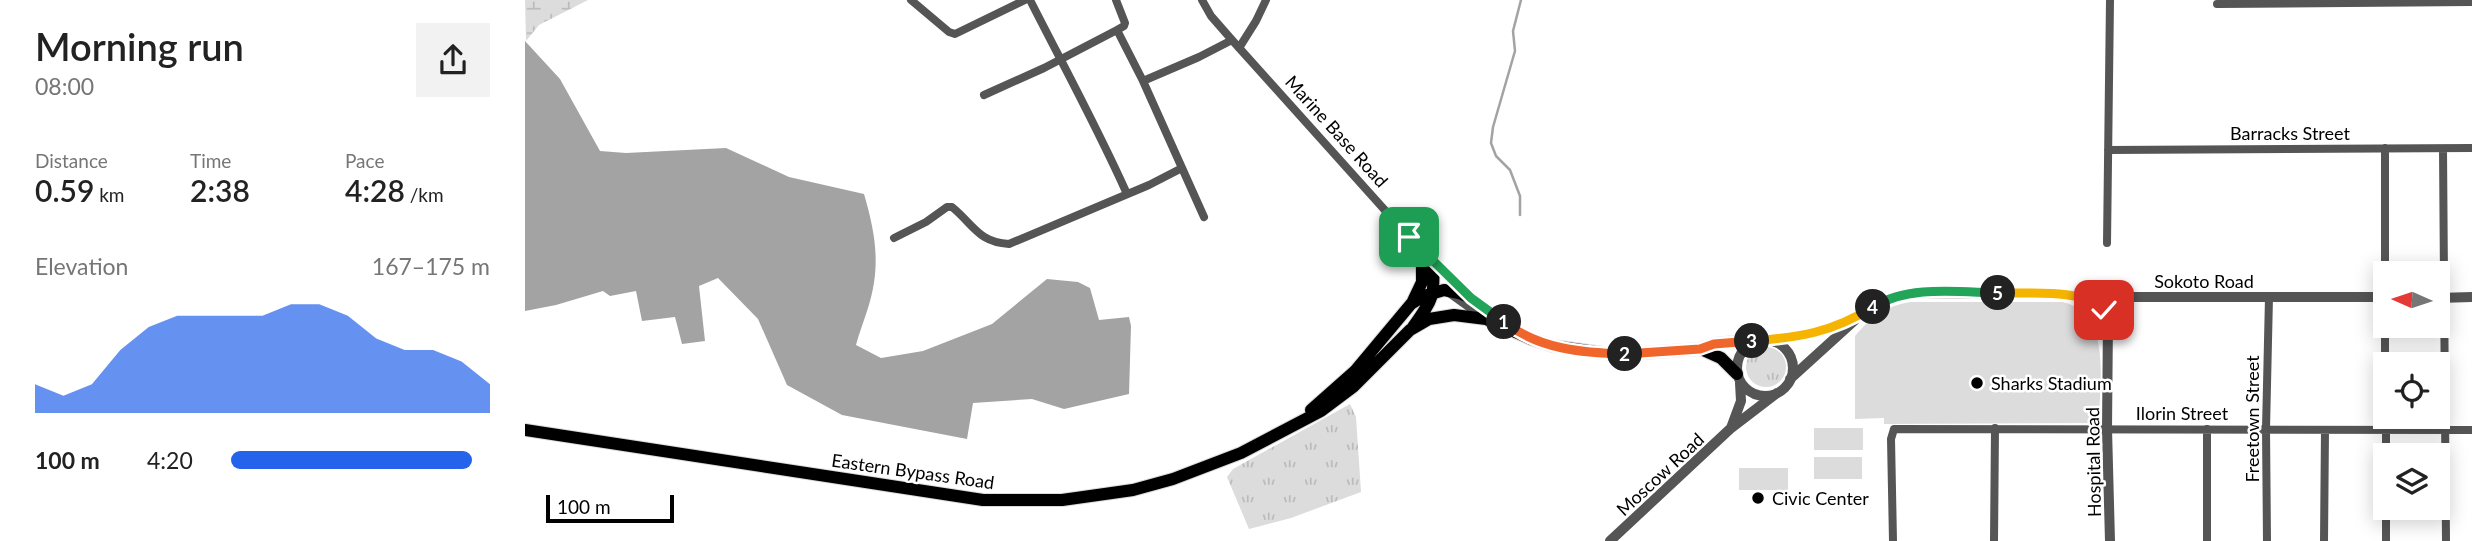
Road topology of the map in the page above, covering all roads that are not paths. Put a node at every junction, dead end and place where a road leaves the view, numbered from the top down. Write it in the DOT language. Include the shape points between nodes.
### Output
graph roads {
  1 [pos="911,0"];
  2 [pos="1025,0"];
  3 [pos="1030,0"];
  4 [pos="1116,0"];
  5 [pos="1202,0"];
  6 [pos="1266,0"];
  7 [pos="2111,0"];
  8 [pos="2472,2"];
  9 [pos="2217,4"];
  10 [pos="1117,30"];
  11 [pos="1232,40"];
  12 [pos="1239,48"];
  13 [pos="1060,58"];
  14 [pos="1143,81"];
  15 [pos="984,95"];
  16 [pos="2385,148"];
  17 [pos="2472,148"];
  18 [pos="2443,149"];
  19 [pos="2108,150"];
  20 [pos="1182,168"];
  21 [pos="1127,194"];
  22 [pos="1204,217"];
  23 [pos="894,238"];
  24 [pos="2107,243"];
  25 [pos="2385,261"];
  26 [pos="2441,261"];
  27 [pos="1428,262"];
  28 [pos="1439,291"];
  29 [pos="2269,297"];
  30 [pos="2373,297"];
  31 [pos="2472,297"];
  32 [pos="1471,298"];
  33 [pos="2450,298"];
  34 [pos="2097,303"];
  35 [pos="1411,304"];
  36 [pos="1860,314"];
  37 [pos="1486,319"];
  38 [pos="1410,330"];
  39 [pos="1515,331"];
  40 [pos="2443,338"];
  41 [pos="1763,340"];
  42 [pos="1700,349"];
  43 [pos="1739,378"];
  44 [pos="1790,379"];
  45 [pos="1777,393"];
  46 [pos="1995,428"];
  47 [pos="1287,429"];
  48 [pos="1730,429"];
  49 [pos="2107,429"];
  50 [pos="2207,429"];
  51 [pos="2266,429"];
  52 [pos="2325,429"];
  53 [pos="525,430"];
  54 [pos="2386,430"];
  55 [pos="2446,430"];
  56 [pos="2472,430"];
  57 [pos="2386,443"];
  58 [pos="2386,520"];
  59 [pos="1610,541"];
  60 [pos="1893,541"];
  61 [pos="1994,541"];
  62 [pos="2110,541"];
  63 [pos="2207,541"];
  64 [pos="2267,541"];
  65 [pos="2324,541"];
  66 [pos="2386,541"];
  67 [pos="2446,541"];
  1 -- 2 [label="street" via="955,34"];
  3 -- 13 [label="street"];
  4 -- 10 [label="street" via="1125,23"];
  5 -- 11 [label="street, Marine Base Road"];
  6 -- 12 [label="street"];
  7 -- 19 [label="street"];
  8 -- 9 [label="street"];
  10 -- 13 [label="street"];
  10 -- 14 [label="street"];
  11 -- 12 [label="street, Marine Base Road"];
  11 -- 14 [label="street"];
  12 -- 27 [label="street, Marine Base Road"];
  13 -- 15 [label="street"];
  13 -- 21 [label="street"];
  14 -- 20 [label="street"];
  16 -- 18 [label="street, Barracks Street"];
  16 -- 19 [label="street, Barracks Street"];
  16 -- 25 [label="street"];
  17 -- 18 [label="street, Barracks Street"];
  18 -- 26 [label="street"];
  19 -- 24 [label="street"];
  20 -- 21 [label="street"];
  20 -- 22 [label="street"];
  21 -- 23 [label="street" via="1009,244 982,238 952,206"];
  27 -- 28 [label="main road"];
  27 -- 32 [label="street, Marine Base Road"];
  27 -- 35 [label="main road"];
  28 -- 32 [label="main road"];
  28 -- 35 [label="main road, Eastern Bypass Road"];
  28 -- 37 [label="street"];
  28 -- 38 [label="main road"];
  29 -- 30 [label="street, Sokoto Road"];
  29 -- 34 [label="street, Sokoto Road" via="2131,297"];
  29 -- 51 [label="street, Freetown Street"];
  31 -- 33 [label="street"];
  32 -- 39 [label="main road"];
  34 -- 36 [label="street, Sokoto Road" via="2049,294 1910,293"];
  34 -- 49 [label="street, Hospital Road" via="2108,319"];
  35 -- 47 [label="main road, Eastern Bypass Road" via="1355,371"];
  36 -- 41 [label="street, Sokoto Road" via="1810,335"];
  36 -- 44 [label="street, Sokoto Road"];
  37 -- 38 [label="main road, Eastern Bypass Road" via="1442,317"];
  37 -- 39 [label="main road"];
  38 -- 47 [label="main road, Eastern Bypass Road" via="1353,387"];
  39 -- 42 [label="main road" via="1553,346 1590,352"];
  40 -- 55 [label="street"];
  41 -- 42 [label="main road"];
  41 -- 43 [label="street" via="1741,353"];
  41 -- 44 [label="street" via="1789,354"];
  42 -- 43 [label="main road" via="1721,358"];
  43 -- 45 [label="street" via="1757,395"];
  43 -- 48 [label="street, Moscow Road" via="1741,401"];
  44 -- 45 [label="street"];
  45 -- 48 [label="street, Moscow Road"];
  46 -- 49 [label="street, Ilorin Street"];
  46 -- 60 [label="street, Ilorin Street" via="1894,429"];
  46 -- 61 [label="street"];
  47 -- 53 [label="main road, Eastern Bypass Road" via="1241,453 1160,483 1097,496 1019,502"];
  48 -- 59 [label="street, Moscow Road"];
  49 -- 50 [label="street, Ilorin Street"];
  49 -- 62 [label="street, Hospital Road"];
  50 -- 51 [label="street, Ilorin Street"];
  50 -- 63 [label="street"];
  51 -- 52 [label="street, Ilorin Street"];
  51 -- 64 [label="street, Freetown Street"];
  52 -- 54 [label="street, Ilorin Street"];
  52 -- 65 [label="street"];
  54 -- 55 [label="street, Ilorin Street"];
  54 -- 57 [label="street"];
  55 -- 56 [label="street, Ilorin Street"];
  55 -- 67 [label="street"];
  58 -- 66 [label="street"];
}
